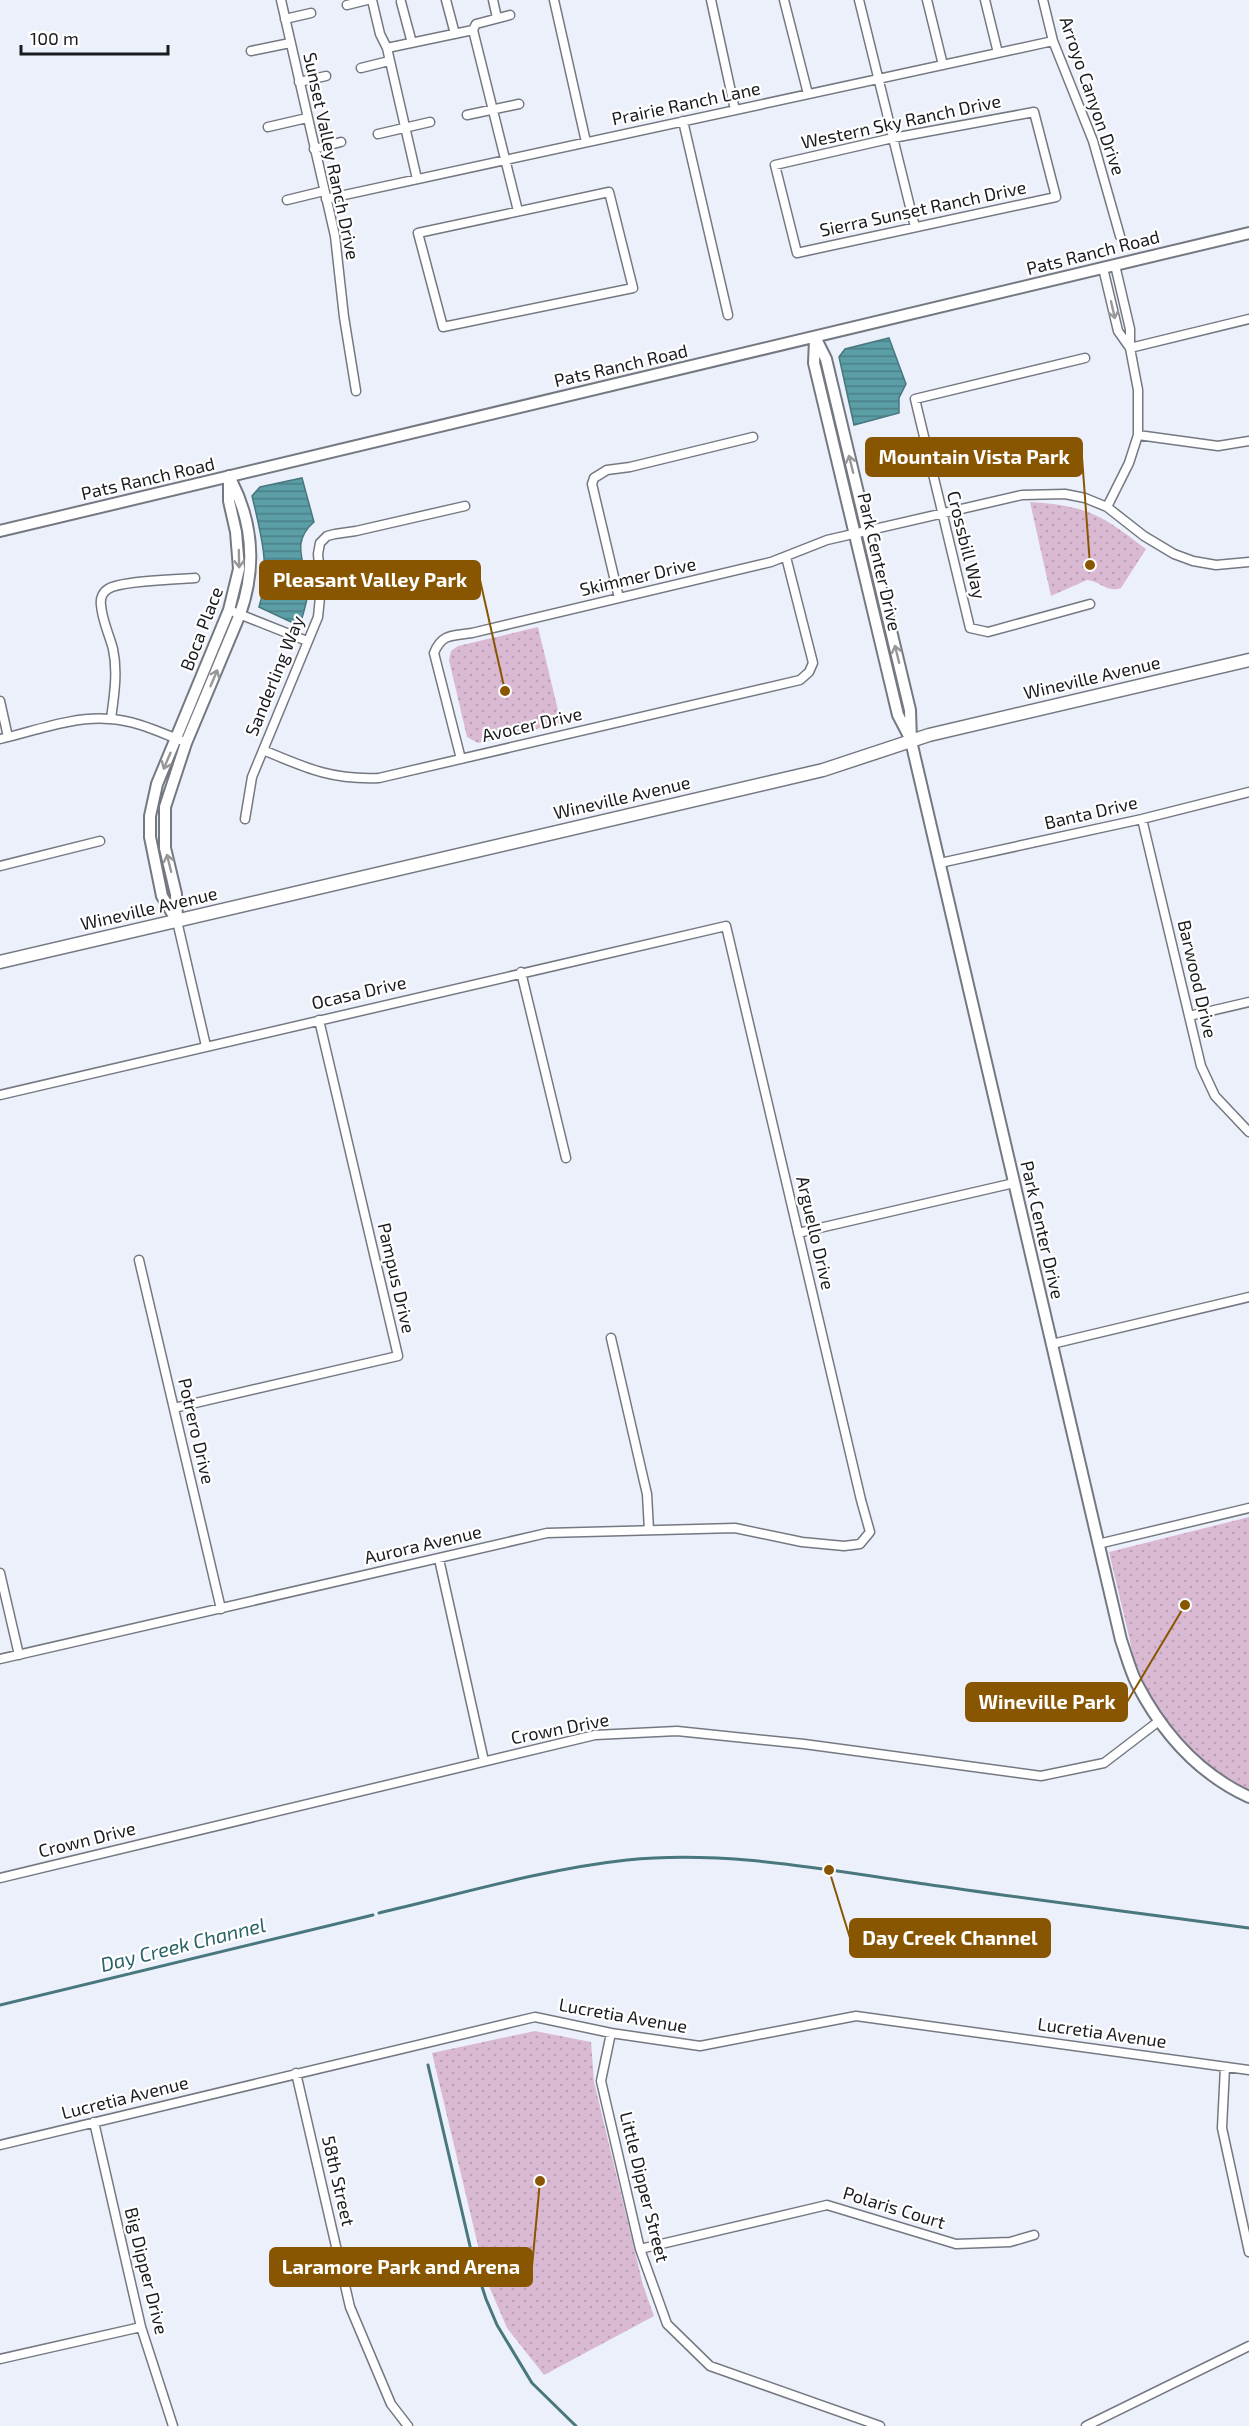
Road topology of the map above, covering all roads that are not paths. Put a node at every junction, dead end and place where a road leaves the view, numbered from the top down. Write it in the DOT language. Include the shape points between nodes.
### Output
graph roads {
  1 [pos="280,0"];
  2 [pos="367,0"];
  3 [pos="372,0"];
  4 [pos="446,0"];
  5 [pos="493,0"];
  6 [pos="554,0"];
  7 [pos="711,0"];
  8 [pos="784,0"];
  9 [pos="859,0"];
  10 [pos="927,0"];
  11 [pos="985,0"];
  12 [pos="1043,0"];
  13 [pos="401,2"];
  14 [pos="347,4"];
  15 [pos="311,13"];
  16 [pos="510,15"];
  17 [pos="497,18"];
  18 [pos="285,19"];
  19 [pos="473,30"];
  20 [pos="455,34"];
  21 [pos="1053,41"];
  22 [pos="290,42"];
  23 [pos="412,43"];
  24 [pos="387,48"];
  25 [pos="251,51"];
  26 [pos="998,53"];
  27 [pos="389,61"];
  28 [pos="943,65"];
  29 [pos="361,68"];
  30 [pos="326,76"];
  31 [pos="879,79"];
  32 [pos="299,82"];
  33 [pos="808,94"];
  34 [pos="519,104"];
  35 [pos="494,110"];
  36 [pos="735,110"];
  37 [pos="467,115"];
  38 [pos="307,118"];
  39 [pos="682,121"];
  40 [pos="430,122"];
  41 [pos="268,128"];
  42 [pos="405,129"];
  43 [pos="378,134"];
  44 [pos="893,138"];
  45 [pos="341,142"];
  46 [pos="586,142"];
  47 [pos="314,149"];
  48 [pos="506,160"];
  49 [pos="417,179"];
  50 [pos="325,195"];
  51 [pos="1056,197"];
  52 [pos="287,200"];
  53 [pos="518,211"];
  54 [pos="915,227"];
  55 [pos="1249,233"];
  56 [pos="1120,237"];
  57 [pos="796,253"];
  58 [pos="1115,265"];
  59 [pos="1103,268"];
  60 [pos="728,315"];
  61 [pos="1249,319"];
  62 [pos="815,337"];
  63 [pos="1130,348"];
  64 [pos="1085,358"];
  65 [pos="356,391"];
  66 [pos="1138,435"];
  67 [pos="753,437"];
  68 [pos="1249,441"];
  69 [pos="229,477"];
  70 [pos="465,506"];
  71 [pos="1107,507"];
  72 [pos="941,513"];
  73 [pos="867,530"];
  74 [pos="0,531"];
  75 [pos="855,533"];
  76 [pos="786,557"];
  77 [pos="1249,562"];
  78 [pos="195,578"];
  79 [pos="619,598"];
  80 [pos="1090,604"];
  81 [pos="235,612"];
  82 [pos="308,641"];
  83 [pos="1249,660"];
  84 [pos="0,701"];
  85 [pos="111,718"];
  86 [pos="4,738"];
  87 [pos="181,741"];
  88 [pos="911,741"];
  89 [pos="263,750"];
  90 [pos="461,759"];
  91 [pos="1249,792"];
  92 [pos="245,819"];
  93 [pos="1142,819"];
  94 [pos="100,841"];
  95 [pos="940,863"];
  96 [pos="0,866"];
  97 [pos="177,921"];
  98 [pos="726,926"];
  99 [pos="0,962"];
  100 [pos="521,972"];
  101 [pos="1249,1002"];
  102 [pos="1189,1016"];
  103 [pos="319,1020"];
  104 [pos="206,1046"];
  105 [pos="0,1095"];
  106 [pos="1249,1132"];
  107 [pos="566,1158"];
  108 [pos="1014,1183"];
  109 [pos="798,1233"];
  110 [pos="139,1260"];
  111 [pos="1249,1297"];
  112 [pos="611,1338"];
  113 [pos="1052,1344"];
  114 [pos="174,1408"];
  115 [pos="1249,1508"];
  116 [pos="648,1530"];
  117 [pos="860,1544"];
  118 [pos="1098,1544"];
  119 [pos="439,1559"];
  120 [pos="0,1573"];
  121 [pos="221,1609"];
  122 [pos="19,1654"];
  123 [pos="0,1659"];
  124 [pos="1159,1720"];
  125 [pos="484,1761"];
  126 [pos="1249,1797"];
  127 [pos="0,1878"];
  128 [pos="611,2033"];
  129 [pos="1225,2067"];
  130 [pos="1249,2070"];
  131 [pos="296,2073"];
  132 [pos="94,2122"];
  133 [pos="0,2145"];
  134 [pos="1034,2235"];
  135 [pos="640,2249"];
  136 [pos="1249,2252"];
  137 [pos="141,2327"];
  138 [pos="1249,2346"];
  139 [pos="0,2359"];
  140 [pos="173,2426"];
  141 [pos="408,2426"];
  142 [pos="880,2426"];
  143 [pos="1086,2426"];
  1 -- 18 [label="street, Sunset Valley Ranch Drive"];
  2 -- 14 [label="street"];
  3 -- 24 [label="street"];
  4 -- 20 [label="street"];
  5 -- 17 [label="street"];
  6 -- 46 [label="street"];
  7 -- 36 [label="street"];
  8 -- 33 [label="street"];
  9 -- 31 [label="street"];
  10 -- 28 [label="street"];
  11 -- 26 [label="street"];
  12 -- 21 [label="street, Arroyo Canyon Drive"];
  13 -- 23 [label="street"];
  15 -- 18 [label="street"];
  16 -- 17 [label="street"];
  17 -- 19 [label="street" via="476,24"];
  18 -- 22 [label="street, Sunset Valley Ranch Drive"];
  19 -- 20 [label="street"];
  19 -- 35 [label="street"];
  20 -- 23 [label="street"];
  21 -- 26 [label="street, Prairie Ranch Lane"];
  21 -- 56 [label="street, Arroyo Canyon Drive" via="1093,141"];
  22 -- 25 [label="street"];
  22 -- 32 [label="street, Sunset Valley Ranch Drive"];
  23 -- 24 [label="street"];
  24 -- 27 [label="street"];
  26 -- 28 [label="street, Prairie Ranch Lane"];
  27 -- 29 [label="street"];
  27 -- 42 [label="street"];
  28 -- 31 [label="street, Prairie Ranch Lane"];
  30 -- 32 [label="street"];
  31 -- 33 [label="street, Prairie Ranch Lane"];
  31 -- 44 [label="street"];
  32 -- 38 [label="street, Sunset Valley Ranch Drive"];
  33 -- 36 [label="street, Prairie Ranch Lane"];
  34 -- 35 [label="street"];
  35 -- 37 [label="street"];
  35 -- 48 [label="street"];
  36 -- 39 [label="street, Prairie Ranch Lane"];
  38 -- 41 [label="street"];
  38 -- 47 [label="street, Sunset Valley Ranch Drive"];
  39 -- 46 [label="street, Prairie Ranch Lane"];
  39 -- 60 [label="street"];
  40 -- 42 [label="street"];
  42 -- 43 [label="street"];
  42 -- 49 [label="street"];
  44 -- 51 [label="street, Western Sky Ranch Drive" via="1034,112"];
  44 -- 54 [label="street"];
  44 -- 57 [label="street, Western Sky Ranch Drive" via="775,165"];
  45 -- 47 [label="street"];
  46 -- 48 [label="street, Prairie Ranch Lane"];
  47 -- 50 [label="street, Sunset Valley Ranch Drive"];
  48 -- 49 [label="street, Prairie Ranch Lane"];
  48 -- 53 [label="street"];
  49 -- 50 [label="street, Prairie Ranch Lane"];
  50 -- 52 [label="street, Prairie Ranch Lane"];
  50 -- 65 [label="street, Sunset Valley Ranch Drive" via="335,236"];
  51 -- 54 [label="street, Sierra Sunset Ranch Drive"];
  53 -- 53 [label="street" via="418,234 443,327 633,288 609,192"];
  54 -- 57 [label="street, Sierra Sunset Ranch Drive"];
  55 -- 58 [label="street, Pats Ranch Road"];
  58 -- 59 [label="street, Pats Ranch Road"];
  58 -- 63 [label="street" via="1130,329"];
  59 -- 62 [label="street, Pats Ranch Road"];
  59 -- 63 [label="street, one-way" via="1118,331"];
  61 -- 63 [label="street"];
  62 -- 69 [label="street, Pats Ranch Road"];
  73 -- 62 [label="street, Park Center Drive, one-way" via="826,359"];
  62 -- 75 [label="street, Park Center Drive" via="814,363"];
  63 -- 66 [label="street" via="1138,390"];
  64 -- 72 [label="street, Crossbill Way" via="915,399"];
  66 -- 68 [label="street" via="1218,446"];
  66 -- 71 [label="street"];
  67 -- 79 [label="street" via="607,470 594,478 592,484"];
  69 -- 74 [label="street, Pats Ranch Road"];
  69 -- 81 [label="street, Boca Place" via="239,569"];
  70 -- 82 [label="street, Sanderling Way" via="327,536 320,543 318,554 320,599"];
  71 -- 72 [label="street, Skimmer Drive" via="1075,496 1044,493"];
  71 -- 77 [label="street, Skimmer Drive" via="1174,554 1216,565"];
  72 -- 73 [label="street, Skimmer Drive"];
  72 -- 80 [label="street, Crossbill Way" via="970,628 988,632"];
  73 -- 75 [label="street, Skimmer Drive"];
  88 -- 73 [label="street, Park Center Drive, one-way" via="910,710"];
  75 -- 76 [label="street, Skimmer Drive" via="816,543"];
  75 -- 88 [label="street, Park Center Drive" via="898,715"];
  76 -- 79 [label="street, Skimmer Drive"];
  76 -- 90 [label="street, Avocer Drive" via="813,663 800,680"];
  78 -- 85 [label="street" via="111,586 102,594 100,604 116,672"];
  79 -- 90 [label="street, Skimmer Drive" via="445,637 438,643 434,653"];
  81 -- 82 [label="street"];
  81 -- 87 [label="street, Boca Place"];
  82 -- 89 [label="street, Sanderling Way"];
  83 -- 88 [label="main road, Wineville Avenue"];
  84 -- 86 [label="street"];
  85 -- 86 [label="street" via="82,720"];
  85 -- 87 [label="street"];
  87 -- 97 [label="street, Boca Place" via="164,828"];
  88 -- 95 [label="street, Park Center Drive"];
  88 -- 97 [label="main road, Wineville Avenue" via="823,770"];
  89 -- 90 [label="street, Avocer Drive" via="328,776 353,779 379,778"];
  89 -- 92 [label="street, Sanderling Way" via="252,777"];
  91 -- 93 [label="street, Banta Drive"];
  93 -- 95 [label="street, Banta Drive"];
  93 -- 102 [label="street, Barwood Drive"];
  94 -- 96 [label="street"];
  95 -- 108 [label="street, Park Center Drive"];
  97 -- 99 [label="main road, Wineville Avenue"];
  97 -- 104 [label="street, Boca Place"];
  98 -- 100 [label="street, Ocasa Drive"];
  98 -- 109 [label="street, Arguello Drive"];
  100 -- 103 [label="street, Ocasa Drive"];
  100 -- 107 [label="street"];
  101 -- 102 [label="street"];
  102 -- 106 [label="street, Barwood Drive" via="1201,1066 1215,1096"];
  103 -- 104 [label="street, Ocasa Drive"];
  103 -- 114 [label="street, Pampus Drive" via="398,1356"];
  104 -- 105 [label="street, Ocasa Drive"];
  108 -- 109 [label="street"];
  108 -- 113 [label="street, Park Center Drive"];
  109 -- 117 [label="street, Arguello Drive" via="870,1532"];
  110 -- 114 [label="street, Potrero Drive"];
  111 -- 113 [label="street"];
  112 -- 116 [label="street" via="644,1477"];
  113 -- 118 [label="street, Park Center Drive"];
  114 -- 121 [label="street, Potrero Drive"];
  115 -- 118 [label="street"];
  116 -- 117 [label="street, Aurora Avenue" via="735,1528 802,1542"];
  116 -- 119 [label="street, Aurora Avenue" via="548,1533"];
  118 -- 124 [label="street, Park Center Drive" via="1121,1640 1136,1682"];
  119 -- 121 [label="street, Aurora Avenue"];
  119 -- 125 [label="street"];
  120 -- 122 [label="street"];
  121 -- 122 [label="street, Aurora Avenue"];
  122 -- 123 [label="street, Aurora Avenue"];
  124 -- 125 [label="street, Crown Drive" via="1104,1763 1041,1776 677,1731 595,1735"];
  124 -- 126 [label="street, Park Center Drive" via="1190,1758 1231,1789"];
  125 -- 127 [label="street, Crown Drive"];
  128 -- 129 [label="street, Lucretia Avenue" via="700,2046 856,2016"];
  128 -- 131 [label="street, Lucretia Avenue" via="535,2017"];
  128 -- 135 [label="street, Little Dipper Street" via="601,2081"];
  129 -- 130 [label="street, Lucretia Avenue"];
  129 -- 136 [label="street" via="1222,2128"];
  131 -- 132 [label="street, Lucretia Avenue"];
  131 -- 141 [label="street, 58th Street" via="350,2307 391,2404"];
  132 -- 133 [label="street, Lucretia Avenue"];
  132 -- 137 [label="street, Big Dipper Drive"];
  134 -- 135 [label="street, Polaris Court" via="1010,2242 956,2244 827,2205"];
  135 -- 142 [label="street, Little Dipper Street" via="667,2324 710,2366"];
  137 -- 139 [label="street"];
  137 -- 140 [label="street, Big Dipper Drive"];
  138 -- 143 [label="street"];
}
